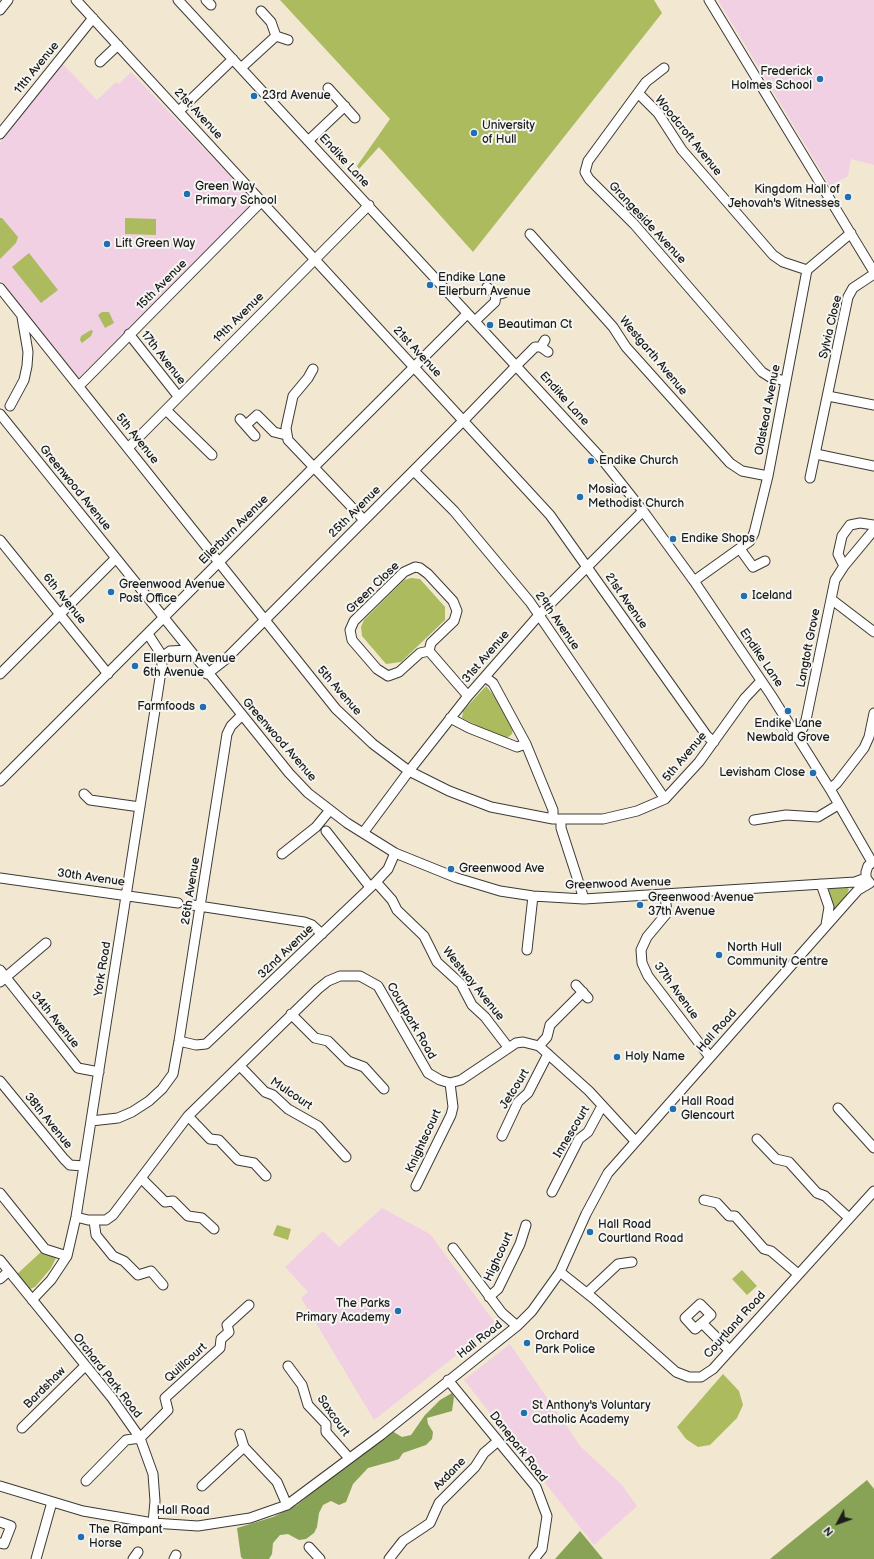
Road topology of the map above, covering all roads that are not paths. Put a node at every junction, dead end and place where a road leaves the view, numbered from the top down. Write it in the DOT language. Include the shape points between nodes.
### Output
graph roads {
  1 [pos="8,0"];
  2 [pos="76,0"];
  3 [pos="178,0"];
  4 [pos="709,0"];
  5 [pos="0,10"];
  6 [pos="261,11"];
  7 [pos="93,18"];
  8 [pos="276,36"];
  9 [pos="288,40"];
  10 [pos="118,45"];
  11 [pos="233,59"];
  12 [pos="100,62"];
  13 [pos="667,66"];
  14 [pos="241,68"];
  15 [pos="328,88"];
  16 [pos="638,93"];
  17 [pos="345,106"];
  18 [pos="179,111"];
  19 [pos="356,118"];
  20 [pos="0,134"];
  21 [pos="308,141"];
  22 [pos="262,201"];
  23 [pos="369,206"];
  24 [pos="851,233"];
  25 [pos="530,234"];
  26 [pos="315,258"];
  27 [pos="871,259"];
  28 [pos="807,270"];
  29 [pos="874,273"];
  30 [pos="487,287"];
  31 [pos="0,288"];
  32 [pos="21,314"];
  33 [pos="467,314"];
  34 [pos="475,321"];
  35 [pos="129,334"];
  36 [pos="43,340"];
  37 [pos="545,346"];
  38 [pos="28,347"];
  39 [pos="517,365"];
  40 [pos="414,366"];
  41 [pos="313,369"];
  42 [pos="785,381"];
  43 [pos="79,386"];
  44 [pos="178,396"];
  45 [pos="828,396"];
  46 [pos="874,405"];
  47 [pos="10,406"];
  48 [pos="166,410"];
  49 [pos="0,414"];
  50 [pos="464,420"];
  51 [pos="286,435"];
  52 [pos="255,436"];
  53 [pos="128,448"];
  54 [pos="816,454"];
  55 [pos="212,455"];
  56 [pos="314,467"];
  57 [pos="870,468"];
  58 [pos="414,471"];
  59 [pos="768,476"];
  60 [pos="810,478"];
  61 [pos="644,511"];
  62 [pos="364,520"];
  63 [pos="874,525"];
  64 [pos="874,530"];
  65 [pos="0,540"];
  66 [pos="740,549"];
  67 [pos="116,558"];
  68 [pos="765,560"];
  69 [pos="220,562"];
  70 [pos="587,566"];
  71 [pos="844,566"];
  72 [pos="694,581"];
  73 [pos="830,599"];
  74 [pos="60,614"];
  75 [pos="539,615"];
  76 [pos="163,618"];
  77 [pos="264,619"];
  78 [pos="874,632"];
  79 [pos="148,634"];
  80 [pos="188,650"];
  81 [pos="429,652"];
  82 [pos="161,658"];
  83 [pos="0,674"];
  84 [pos="108,674"];
  85 [pos="208,674"];
  86 [pos="485,677"];
  87 [pos="762,681"];
  88 [pos="468,696"];
  89 [pos="241,716"];
  90 [pos="874,716"];
  91 [pos="450,718"];
  92 [pos="795,733"];
  93 [pos="714,742"];
  94 [pos="526,744"];
  95 [pos="409,770"];
  96 [pos="0,780"];
  97 [pos="830,789"];
  98 [pos="84,794"];
  99 [pos="665,799"];
  100 [pos="838,805"];
  101 [pos="140,807"];
  102 [pos="330,810"];
  103 [pos="557,819"];
  104 [pos="754,820"];
  105 [pos="331,833"];
  106 [pos="363,834"];
  107 [pos="395,853"];
  108 [pos="282,854"];
  109 [pos="873,862"];
  110 [pos="0,878"];
  111 [pos="870,882"];
  112 [pos="373,884"];
  113 [pos="821,884"];
  114 [pos="127,895"];
  115 [pos="665,895"];
  116 [pos="533,896"];
  117 [pos="584,899"];
  118 [pos="178,903"];
  119 [pos="196,905"];
  120 [pos="826,925"];
  121 [pos="322,934"];
  122 [pos="46,943"];
  123 [pos="527,950"];
  124 [pos="2,977"];
  125 [pos="582,992"];
  126 [pos="291,1014"];
  127 [pos="180,1041"];
  128 [pos="539,1046"];
  129 [pos="508,1047"];
  130 [pos="548,1054"];
  131 [pos="709,1056"];
  132 [pos="240,1066"];
  133 [pos="99,1072"];
  134 [pos="0,1080"];
  135 [pos="450,1083"];
  136 [pos="384,1089"];
  137 [pos="602,1106"];
  138 [pos="838,1108"];
  139 [pos="188,1116"];
  140 [pos="91,1121"];
  141 [pos="502,1136"];
  142 [pos="757,1139"];
  143 [pos="635,1141"];
  144 [pos="874,1148"];
  145 [pos="346,1157"];
  146 [pos="84,1166"];
  147 [pos="266,1176"];
  148 [pos="141,1178"];
  149 [pos="416,1186"];
  150 [pos="874,1191"];
  151 [pos="552,1192"];
  152 [pos="0,1193"];
  153 [pos="704,1200"];
  154 [pos="76,1217"];
  155 [pos="849,1218"];
  156 [pos="94,1221"];
  157 [pos="526,1224"];
  158 [pos="214,1229"];
  159 [pos="453,1248"];
  160 [pos="67,1256"];
  161 [pos="0,1260"];
  162 [pos="632,1262"];
  163 [pos="9,1272"];
  164 [pos="560,1272"];
  165 [pos="798,1274"];
  166 [pos="0,1279"];
  167 [pos="163,1285"];
  168 [pos="587,1293"];
  169 [pos="489,1297"];
  170 [pos="32,1300"];
  171 [pos="249,1305"];
  172 [pos="702,1323"];
  173 [pos="517,1326"];
  174 [pos="729,1350"];
  175 [pos="85,1366"];
  176 [pos="288,1366"];
  177 [pos="448,1380"];
  178 [pos="22,1428"];
  179 [pos="240,1434"];
  180 [pos="140,1438"];
  181 [pos="498,1441"];
  182 [pos="244,1446"];
  183 [pos="349,1458"];
  184 [pos="86,1481"];
  185 [pos="0,1486"];
  186 [pos="202,1486"];
  187 [pos="52,1502"];
  188 [pos="287,1505"];
  189 [pos="0,1522"];
  190 [pos="153,1524"];
  191 [pos="0,1543"];
  192 [pos="309,1547"];
  193 [pos="36,1559"];
  194 [pos="320,1559"];
  195 [pos="389,1559"];
  196 [pos="534,1559"];
  1 -- 5 [label="street"];
  2 -- 7 [label="street, 21st Avenue"];
  3 -- 11 [label="street, Endike Lane"];
  4 -- 24 [label="street"];
  6 -- 8 [label="street" via="271,22"];
  7 -- 10 [label="street, 21st Avenue"];
  7 -- 20 [label="street, 11th Avenue"];
  8 -- 9 [label="street"];
  8 -- 14 [label="street"];
  10 -- 12 [label="street"];
  10 -- 18 [label="street, 21st Avenue"];
  11 -- 14 [label="street, Endike Lane"];
  11 -- 18 [label="street"];
  13 -- 16 [label="street, Grangeside Avenue" via="646,82"];
  14 -- 21 [label="street, Endike Lane"];
  15 -- 17 [label="street"];
  16 -- 28 [label="street, Woodcroft Avenue" via="658,113 682,150 773,255 783,262"];
  16 -- 42 [label="street, Grangeside Avenue" via="588,161 585,172 634,224 762,372"];
  17 -- 19 [label="street"];
  17 -- 21 [label="street"];
  18 -- 22 [label="street, 21st Avenue"];
  21 -- 23 [label="street, Endike Lane"];
  22 -- 26 [label="street, 21st Avenue"];
  22 -- 35 [label="street, 15th Avenue"];
  23 -- 26 [label="street, 19th Avenue"];
  23 -- 33 [label="street, Endike Lane"];
  24 -- 27 [label="street"];
  24 -- 28 [label="street"];
  25 -- 59 [label="street, Westgarth Avenue" via="613,327 626,347 730,462 742,471"];
  26 -- 40 [label="street, 21st Avenue"];
  26 -- 44 [label="street, 19th Avenue"];
  27 -- 29 [label="street"];
  28 -- 42 [label="street, Oldstead Avenue"];
  29 -- 45 [label="street, Sylvia Close" via="853,288 848,297"];
  30 -- 34 [label="street" via="500,294"];
  31 -- 32 [label="street, 5th Avenue"];
  32 -- 36 [label="street, 5th Avenue"];
  32 -- 38 [label="street"];
  33 -- 34 [label="street, Endike Lane"];
  33 -- 40 [label="street, Ellerburn Avenue"];
  34 -- 39 [label="street, Endike Lane"];
  35 -- 43 [label="street, 15th Avenue"];
  35 -- 44 [label="street, 17th Avenue"];
  36 -- 38 [label="street"];
  36 -- 43 [label="street, 5th Avenue"];
  37 -- 39 [label="street, 25th Avenue" via="535,347"];
  38 -- 47 [label="street" via="24,380"];
  39 -- 50 [label="street, 25th Avenue"];
  39 -- 61 [label="street, Endike Lane" via="601,458"];
  40 -- 50 [label="street, 21st Avenue"];
  40 -- 56 [label="street, Ellerburn Avenue"];
  41 -- 51 [label="street" via="293,396"];
  42 -- 59 [label="street, Oldstead Avenue"];
  43 -- 53 [label="street, 5th Avenue"];
  44 -- 48 [label="street, 19th Avenue"];
  45 -- 46 [label="street"];
  45 -- 54 [label="street, Sylvia Close"];
  48 -- 53 [label="street, 19th Avenue"];
  48 -- 55 [label="street"];
  49 -- 67 [label="street, Greenwood Avenue"];
  50 -- 58 [label="street, 25th Avenue"];
  50 -- 70 [label="street, 21st Avenue" via="550,515"];
  51 -- 52 [label="street" via="274,432 257,415 243,422"];
  51 -- 56 [label="street" via="292,445"];
  53 -- 69 [label="street, 5th Avenue"];
  54 -- 57 [label="street"];
  54 -- 60 [label="street, Sylvia Close"];
  56 -- 62 [label="street"];
  56 -- 69 [label="street, Ellerburn Avenue"];
  58 -- 62 [label="street, 25th Avenue"];
  58 -- 75 [label="street, 29th Avenue" via="454,511"];
  59 -- 66 [label="street, Oldstead Avenue" via="754,533 750,541"];
  61 -- 70 [label="street, 31st Avenue"];
  61 -- 72 [label="street, Endike Lane"];
  62 -- 77 [label="street, 25th Avenue"];
  63 -- 71 [label="street" via="850,525 842,536 838,554"];
  64 -- 71 [label="street, Langtoft Grove"];
  65 -- 74 [label="street, 6th Avenue"];
  66 -- 68 [label="street" via="753,567"];
  66 -- 72 [label="street, Oldstead Avenue"];
  67 -- 74 [label="street"];
  67 -- 76 [label="street, Greenwood Avenue"];
  69 -- 76 [label="street, Ellerburn Avenue"];
  69 -- 77 [label="street, 5th Avenue"];
  70 -- 75 [label="street, 31st Avenue"];
  70 -- 93 [label="street, 21st Avenue" via="707,736"];
  71 -- 73 [label="street, Langtoft Grove" via="835,580"];
  72 -- 87 [label="street, Endike Lane"];
  73 -- 78 [label="street"];
  73 -- 92 [label="street, Langtoft Grove" via="806,720 803,728"];
  74 -- 83 [label="street"];
  74 -- 84 [label="street, 6th Avenue"];
  75 -- 86 [label="street, 31st Avenue"];
  75 -- 99 [label="street, 29th Avenue"];
  76 -- 79 [label="street, Ellerburn Avenue"];
  76 -- 80 [label="street, Greenwood Avenue"];
  77 -- 85 [label="street, 25th Avenue"];
  77 -- 95 [label="street, 5th Avenue" via="336,709 373,744"];
  79 -- 82 [label="street, York Road"];
  79 -- 84 [label="street, Ellerburn Avenue"];
  80 -- 82 [label="street" via="170,651"];
  80 -- 85 [label="street, Greenwood Avenue"];
  81 -- 81 [label="street, Green Close" via="420,653 399,672 388,676 377,669 352,640 350,630 354,621 408,570 416,567 428,574 453,601 457,611 454,621 431,643"];
  81 -- 88 [label="street"];
  82 -- 101 [label="street, York Road"];
  84 -- 96 [label="street, Ellerburn Avenue"];
  85 -- 89 [label="street, Greenwood Avenue"];
  86 -- 88 [label="street, 31st Avenue"];
  86 -- 94 [label="street" via="492,683"];
  87 -- 92 [label="street, Endike Lane"];
  87 -- 93 [label="street, 5th Avenue" via="745,698"];
  88 -- 91 [label="street, 31st Avenue"];
  89 -- 102 [label="street, Greenwood Avenue" via="289,773"];
  89 -- 119 [label="street, 26th Avenue" via="227,734"];
  90 -- 97 [label="street" via="864,748 838,784"];
  91 -- 94 [label="street" via="517,747"];
  91 -- 95 [label="street, 31st Avenue"];
  92 -- 97 [label="street, Endike Lane"];
  93 -- 99 [label="street, 5th Avenue"];
  94 -- 103 [label="street"];
  95 -- 103 [label="street, 5th Avenue" via="449,791 491,807"];
  95 -- 106 [label="street, 31st Avenue"];
  97 -- 100 [label="street, Endike Lane"];
  98 -- 101 [label="street" via="90,800"];
  99 -- 103 [label="street, 5th Avenue" via="637,811 603,819"];
  100 -- 104 [label="street" via="818,817 786,815"];
  100 -- 109 [label="street, Endike Lane"];
  101 -- 114 [label="street, York Road"];
  102 -- 106 [label="street, Greenwood Avenue"];
  102 -- 108 [label="street" via="316,827"];
  103 -- 117 [label="street"];
  105 -- 112 [label="street"];
  106 -- 107 [label="street, Greenwood Avenue"];
  107 -- 112 [label="street, 32nd Avenue" via="388,869"];
  107 -- 116 [label="street, Greenwood Avenue" via="457,878 500,891"];
  109 -- 111 [label="street" via="866,872"];
  110 -- 114 [label="street, 30th Avenue"];
  111 -- 113 [label="street, Greenwood Avenue"];
  111 -- 120 [label="street, Hall Road" via="858,890"];
  112 -- 121 [label="street, 32nd Avenue"];
  112 -- 129 [label="street, Westway Avenue" via="392,900 396,910 424,936 437,962 460,984 472,1005 485,1017"];
  113 -- 115 [label="street, Greenwood Avenue"];
  113 -- 120 [label="street" via="829,907"];
  114 -- 118 [label="street, 30th Avenue"];
  114 -- 133 [label="street, York Road"];
  115 -- 117 [label="street, Greenwood Avenue"];
  115 -- 131 [label="street, 37th Avenue" via="667,913 647,937 641,950 642,963 648,976"];
  116 -- 117 [label="street, Greenwood Avenue"];
  116 -- 123 [label="street"];
  119 -- 121 [label="street" via="304,922"];
  119 -- 127 [label="street, 26th Avenue"];
  120 -- 131 [label="street, Hall Road"];
  121 -- 127 [label="street, 32nd Avenue" via="206,1044 196,1045"];
  122 -- 124 [label="street"];
  124 -- 133 [label="street, 34th Avenue" via="78,1068"];
  125 -- 128 [label="street" via="550,1025 547,1037"];
  126 -- 132 [label="street, Courtpark Road"];
  126 -- 135 [label="street, Courtpark Road" via="328,981 340,976 360,976 378,986 428,1073"];
  126 -- 136 [label="street" via="315,1038 328,1041 348,1061 364,1067"];
  127 -- 140 [label="street, 26th Avenue" via="173,1074 149,1101 118,1118"];
  128 -- 129 [label="street" via="523,1042"];
  128 -- 130 [label="street"];
  129 -- 135 [label="street" via="461,1080"];
  130 -- 137 [label="street" via="576,1078"];
  130 -- 141 [label="street, Jetcourt" via="528,1093 518,1102"];
  131 -- 143 [label="street, Hall Road"];
  132 -- 139 [label="street, Courtpark Road"];
  132 -- 145 [label="street, Mulcourt" via="264,1092 273,1095 288,1109 318,1126"];
  133 -- 140 [label="street, York Road"];
  134 -- 146 [label="street, 38th Avenue" via="64,1159 70,1165"];
  135 -- 149 [label="street, Knightscourt" via="453,1106 451,1115"];
  137 -- 143 [label="street"];
  137 -- 151 [label="street, Innescourt" via="588,1132 579,1139"];
  138 -- 144 [label="street"];
  139 -- 147 [label="street" via="210,1139 219,1140 238,1160 254,1163"];
  139 -- 148 [label="street, Courtpark Road"];
  140 -- 146 [label="street, York Road"];
  142 -- 155 [label="street" via="776,1159 789,1162 817,1193 825,1196"];
  143 -- 164 [label="street, Hall Road" via="608,1173"];
  146 -- 154 [label="street, York Road"];
  148 -- 156 [label="street, Courtpark Road" via="113,1215 106,1220"];
  148 -- 158 [label="street" via="166,1202 173,1201 188,1216 202,1218"];
  150 -- 155 [label="street, Courtland Road"];
  152 -- 160 [label="street" via="45,1249"];
  153 -- 165 [label="street" via="717,1203 729,1216 735,1216 764,1249 772,1251"];
  154 -- 156 [label="street, Courtpark Road"];
  154 -- 160 [label="street, York Road"];
  155 -- 165 [label="street, Courtland Road"];
  156 -- 167 [label="street" via="96,1235 113,1256 124,1261 138,1275 151,1271"];
  157 -- 169 [label="street, Highcourt" via="520,1244 498,1289"];
  159 -- 169 [label="street"];
  160 -- 170 [label="street, York Road" via="51,1280"];
  161 -- 163 [label="street, Orchard Park Road"];
  162 -- 168 [label="street" via="618,1264"];
  163 -- 166 [label="street"];
  163 -- 170 [label="street, Orchard Park Road"];
  164 -- 168 [label="street, Courtland Road"];
  164 -- 173 [label="street, Hall Road" via="532,1311"];
  165 -- 174 [label="street, Courtland Road"];
  168 -- 174 [label="street, Courtland Road" via="676,1372 689,1377 701,1377 713,1369"];
  169 -- 173 [label="street"];
  170 -- 175 [label="street, Orchard Park Road"];
  171 -- 180 [label="street, Quillcourt" via="227,1325 228,1332 221,1339 220,1348 165,1398 168,1410"];
  172 -- 174 [label="street"];
  173 -- 177 [label="street, Hall Road"];
  175 -- 178 [label="street, Bardshaw"];
  175 -- 180 [label="street, Orchard Park Road" via="112,1398"];
  176 -- 183 [label="street, Saxcourt" via="302,1385 308,1405 326,1424 326,1432"];
  177 -- 181 [label="street, Danepark Road"];
  177 -- 183 [label="street, Hall Road"];
  179 -- 182 [label="street"];
  180 -- 184 [label="street" via="126,1440"];
  180 -- 190 [label="street, Orchard Park Road" via="153,1474 156,1501"];
  181 -- 195 [label="street, Axdane" via="439,1503 430,1523 403,1542"];
  181 -- 196 [label="street, Danepark Road" via="536,1487 547,1516 542,1549"];
  182 -- 186 [label="street"];
  182 -- 188 [label="street" via="276,1482"];
  183 -- 188 [label="street, Hall Road"];
  185 -- 187 [label="street, Hall Road"];
  187 -- 190 [label="street, Hall Road" via="83,1511"];
  187 -- 193 [label="street"];
  188 -- 190 [label="street, Hall Road" via="250,1518 198,1526"];
  189 -- 191 [label="street" via="11,1526 4,1544"];
  192 -- 194 [label="street"];
}
